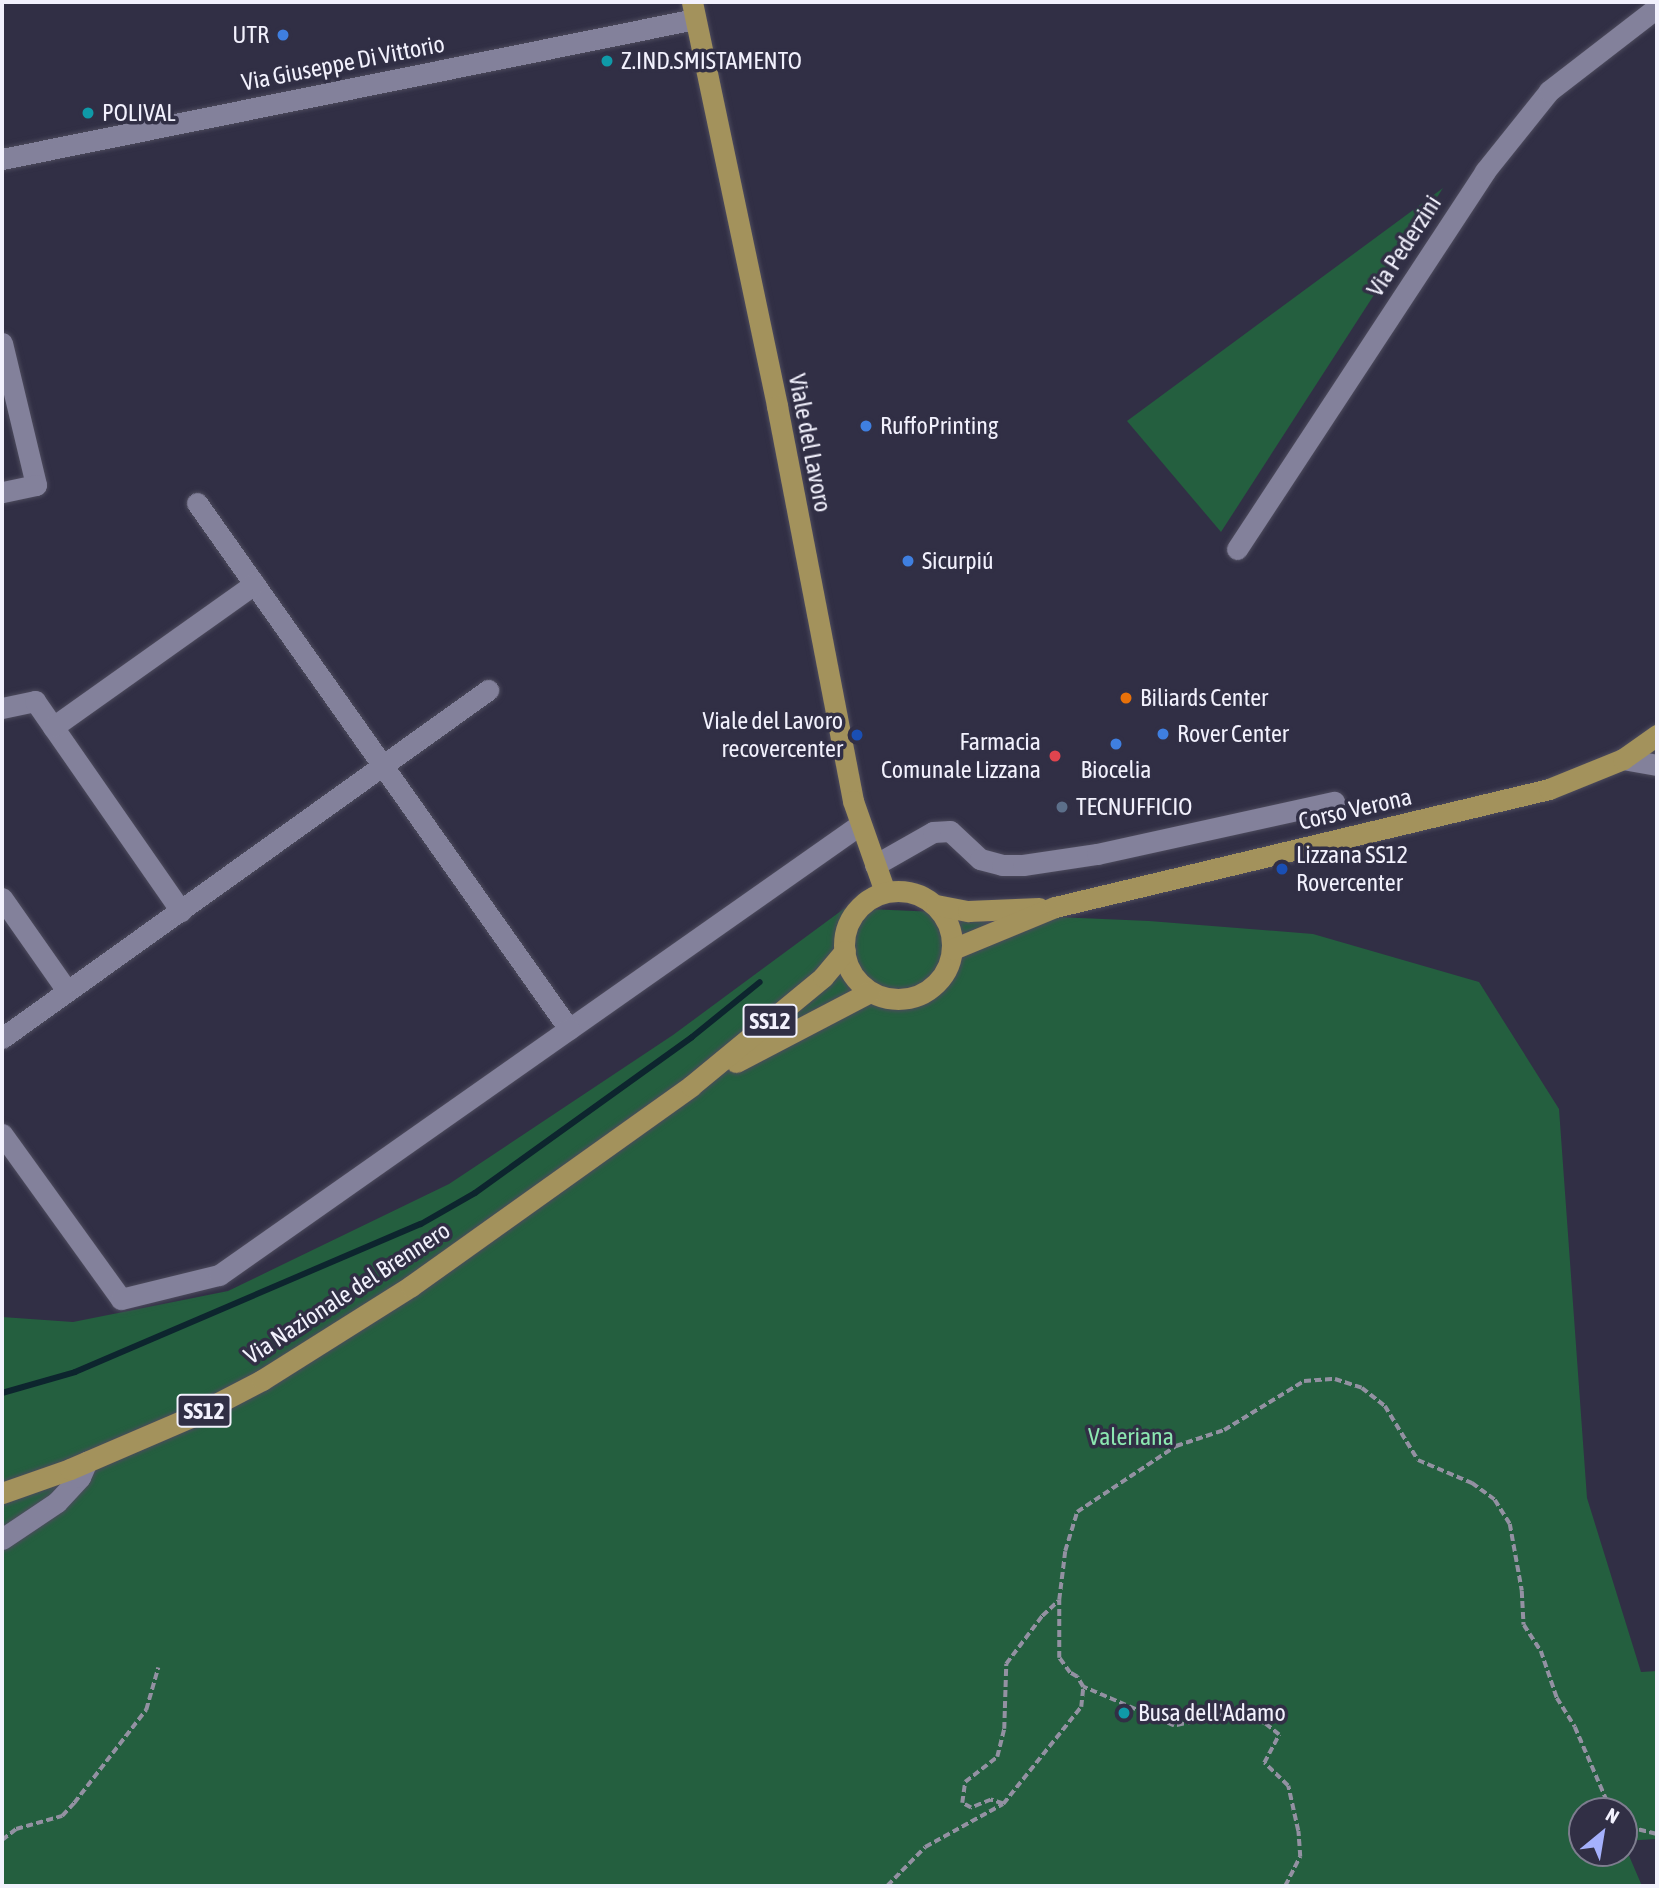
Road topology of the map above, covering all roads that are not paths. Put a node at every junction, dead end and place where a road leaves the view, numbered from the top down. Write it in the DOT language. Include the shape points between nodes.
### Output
graph roads {
  1 [pos="1654,7"];
  2 [pos="693,10"];
  3 [pos="2,159"];
  4 [pos="2,343"];
  5 [pos="2,492"];
  6 [pos="197,503"];
  7 [pos="1237,549"];
  8 [pos="254,584"];
  9 [pos="488,691"];
  10 [pos="2,708"];
  11 [pos="53,727"];
  12 [pos="1657,735"];
  13 [pos="1623,759"];
  14 [pos="1657,765"];
  15 [pos="383,766"];
  16 [pos="1334,802"];
  17 [pos="859,825"];
  18 [pos="874,865"];
  19 [pos="885,892"];
  20 [pos="2,898"];
  21 [pos="936,905"];
  22 [pos="1055,907"];
  23 [pos="181,911"];
  24 [pos="953,949"];
  25 [pos="845,951"];
  26 [pos="67,991"];
  27 [pos="870,992"];
  28 [pos="569,1029"];
  29 [pos="2,1038"];
  30 [pos="691,1086"];
  31 [pos="2,1134"];
  32 [pos="87,1461"];
  33 [pos="2,1493"];
  34 [pos="2,1539"];
  1 -- 7 [label="street, Via Pederzini" via="1549,91 1485,171"];
  2 -- 3 [label="street, Via Giuseppe Di Vittorio"];
  2 -- 17 [label="main road, Viale del Lavoro"];
  4 -- 5 [label="street" via="36,485"];
  6 -- 8 [label="street"];
  8 -- 11 [label="street"];
  8 -- 15 [label="street"];
  9 -- 15 [label="street"];
  10 -- 11 [label="street" via="35,701"];
  11 -- 23 [label="street"];
  12 -- 13 [label="main road, Corso Verona"];
  13 -- 14 [label="street"];
  13 -- 22 [label="main road, Corso Verona" via="1549,789"];
  15 -- 23 [label="street"];
  15 -- 28 [label="street"];
  16 -- 18 [label="street" via="1097,854 1023,865 980,859 950,831 933,832"];
  17 -- 18 [label="main road, Viale del Lavoro"];
  17 -- 28 [label="street" via="673,946"];
  18 -- 19 [label="main road, Viale del Lavoro"];
  19 -- 21 [label="main road" via="921,895"];
  19 -- 25 [label="main road, SS12" via="867,900 854,914 845,932"];
  20 -- 26 [label="street"];
  21 -- 22 [label="main road" via="968,911"];
  21 -- 24 [label="main road" via="949,925"];
  22 -- 24 [label="main road"];
  23 -- 26 [label="street"];
  24 -- 27 [label="main road" via="939,982 924,993 906,999"];
  25 -- 27 [label="main road" via="853,974"];
  25 -- 30 [label="main road, Via Nazionale del Brennero / SS12" via="815,985"];
  26 -- 29 [label="street"];
  27 -- 30 [label="main road, Via Nazionale del Brennero / SS12"];
  28 -- 31 [label="street" via="219,1275 121,1299"];
  30 -- 32 [label="main road, Via Nazionale del Brennero / SS12" via="411,1286 274,1373 191,1417"];
  32 -- 33 [label="main road, Via Nazionale del Brennero / SS12"];
  32 -- 34 [label="street" via="80,1477 57,1502"];
}
